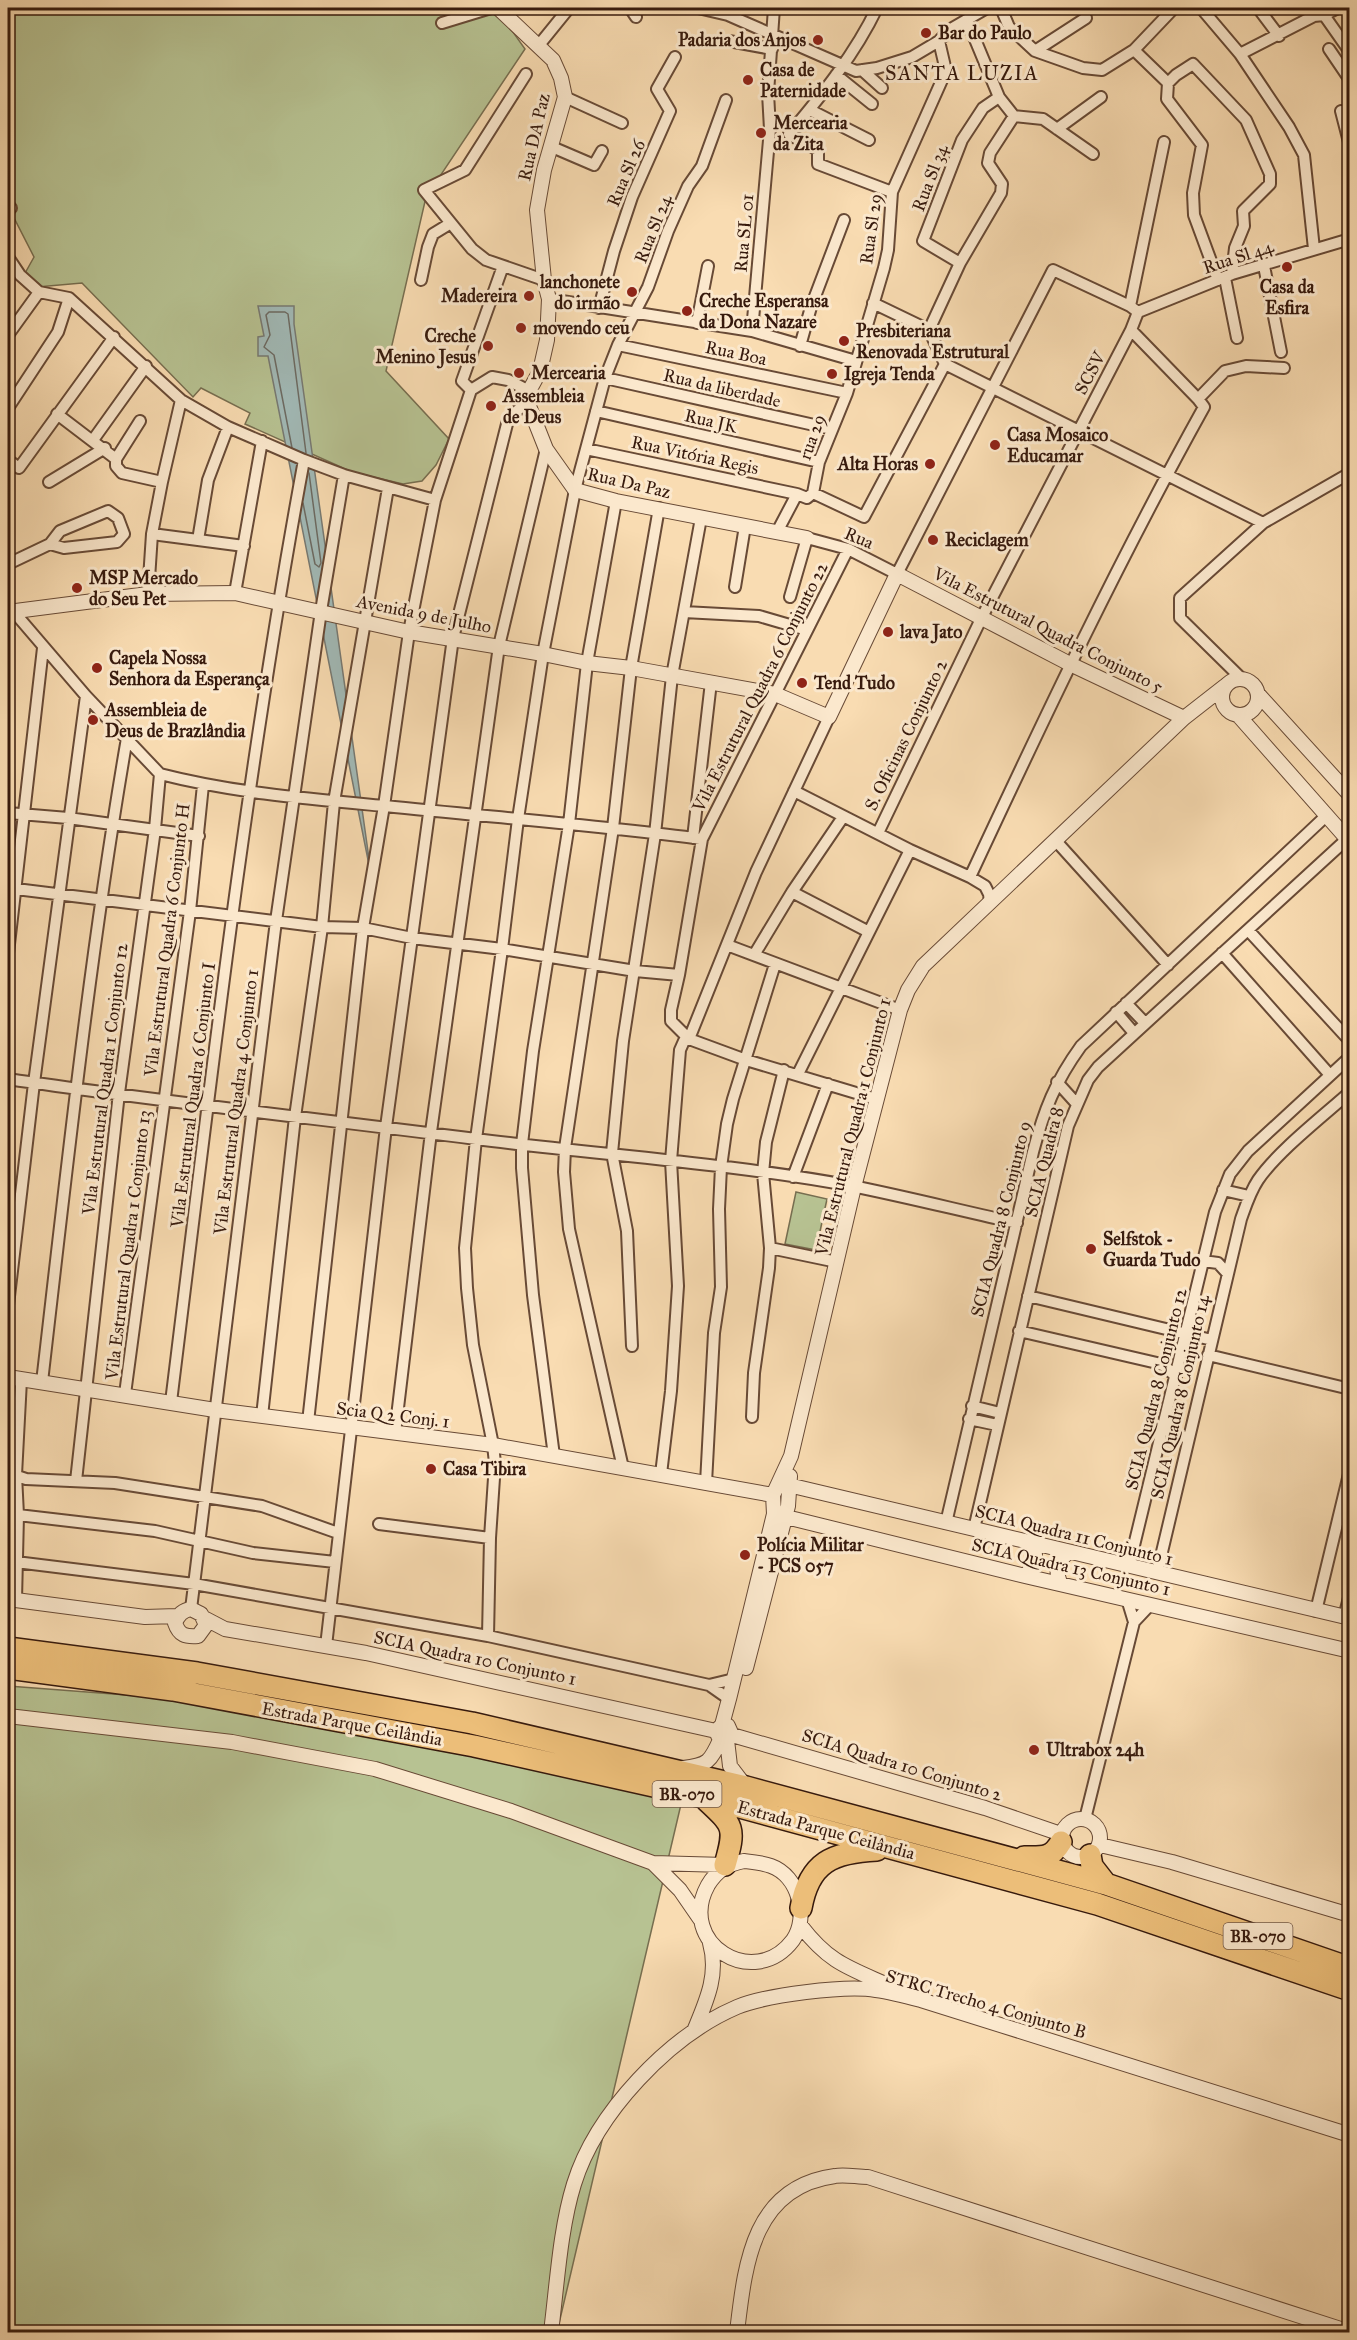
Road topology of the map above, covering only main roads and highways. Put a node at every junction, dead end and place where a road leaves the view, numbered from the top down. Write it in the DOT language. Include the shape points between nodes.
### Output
graph roads {
  1 [pos="8,1648"];
  2 [pos="8,1668"];
  3 [pos="703,1797"];
  4 [pos="1061,1838"];
  5 [pos="897,1850"];
  6 [pos="1095,1850"];
  7 [pos="995,1854"];
  8 [pos="725,1865"];
  9 [pos="1106,1884"];
  10 [pos="801,1917"];
  11 [pos="1350,1968"];
  12 [pos="1350,1990"];
  1 -- 7 [label="highway, Estrada Parque Ceilândia / BR-070" via="209,1675 472,1724 746,1787"];
  2 -- 3 [label="highway, Estrada Parque Ceilândia / BR-070" via="173,1690 428,1737"];
  3 -- 5 [label="highway, Estrada Parque Ceilândia / BR-070"];
  3 -- 8 [label="highway" via="731,1827"];
  4 -- 7 [label="highway" via="1055,1853 1049,1856"];
  5 -- 10 [label="highway" via="846,1853 827,1861 804,1892"];
  5 -- 12 [label="highway, Estrada Parque Ceilândia / BR-070" via="1097,1904"];
  6 -- 9 [label="highway" via="1092,1866"];
  7 -- 9 [label="highway, Estrada Parque Ceilândia / BR-070"];
  9 -- 11 [label="highway, Estrada Parque Ceilândia / BR-070"];
}
